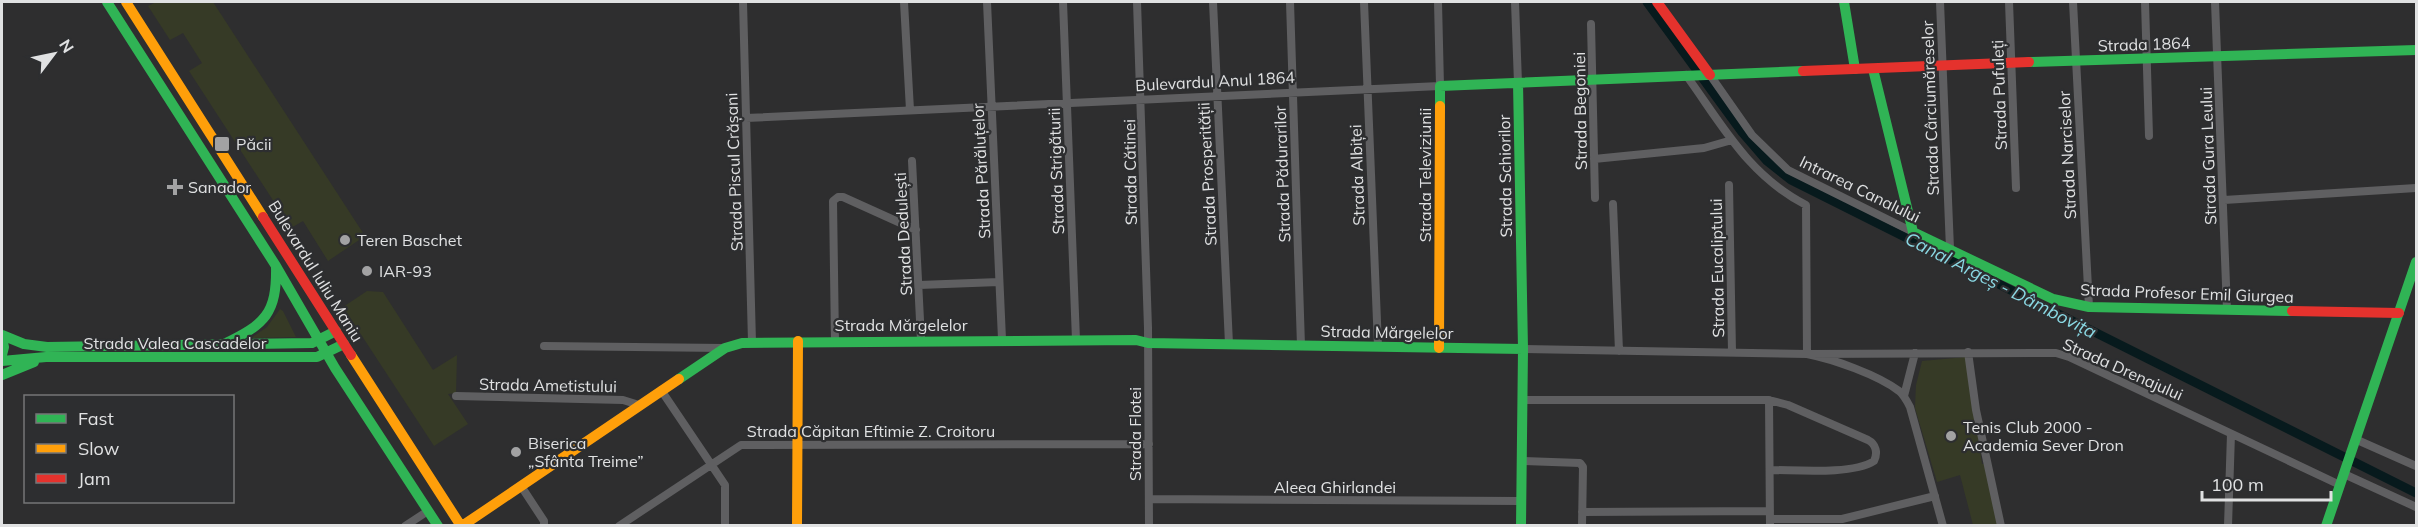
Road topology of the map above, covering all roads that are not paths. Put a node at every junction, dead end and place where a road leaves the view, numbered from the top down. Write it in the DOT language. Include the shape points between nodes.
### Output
graph roads {
  1 [pos="107,2"];
  2 [pos="126,2"];
  3 [pos="743,2"];
  4 [pos="904,2"];
  5 [pos="987,2"];
  6 [pos="1063,2"];
  7 [pos="1137,2"];
  8 [pos="1213,2"];
  9 [pos="1290,2"];
  10 [pos="1364,2"];
  11 [pos="1438,2"];
  12 [pos="1515,2"];
  13 [pos="1657,2"];
  14 [pos="1844,2"];
  15 [pos="1940,2"];
  16 [pos="2009,2"];
  17 [pos="2073,2"];
  18 [pos="2145,2"];
  19 [pos="2216,2"];
  20 [pos="1591,24"];
  21 [pos="2416,50"];
  22 [pos="2218,56"];
  23 [pos="2147,58"];
  24 [pos="2076,61"];
  25 [pos="2011,63"];
  26 [pos="1941,66"];
  27 [pos="1855,69"];
  28 [pos="1873,69"];
  29 [pos="1686,75"];
  30 [pos="1710,75"];
  31 [pos="1593,79"];
  32 [pos="1518,83"];
  33 [pos="1440,86"];
  34 [pos="1367,89"];
  35 [pos="1293,93"];
  36 [pos="1217,96"];
  37 [pos="1142,100"];
  38 [pos="1068,103"];
  39 [pos="992,106"];
  40 [pos="910,110"];
  41 [pos="746,118"];
  42 [pos="2149,136"];
  43 [pos="1732,140"];
  44 [pos="1594,159"];
  45 [pos="912,161"];
  46 [pos="1729,185"];
  47 [pos="2016,188"];
  48 [pos="2416,188"];
  49 [pos="1595,198"];
  50 [pos="2224,200"];
  51 [pos="1613,204"];
  52 [pos="916,230"];
  53 [pos="1913,232"];
  54 [pos="1950,249"];
  55 [pos="2416,262"];
  56 [pos="276,266"];
  57 [pos="999,282"];
  58 [pos="919,285"];
  59 [pos="2089,307"];
  60 [pos="2227,310"];
  61 [pos="2399,313"];
  62 [pos="336,331"];
  63 [pos="2,336"];
  64 [pos="1002,339"];
  65 [pos="921,340"];
  66 [pos="1076,340"];
  67 [pos="319,341"];
  68 [pos="798,341"];
  69 [pos="835,341"];
  70 [pos="752,342"];
  71 [pos="1148,343"];
  72 [pos="344,344"];
  73 [pos="1229,344"];
  74 [pos="221,345"];
  75 [pos="1301,345"];
  76 [pos="544,346"];
  77 [pos="1377,346"];
  78 [pos="725,348"];
  79 [pos="1439,348"];
  80 [pos="1523,350"];
  81 [pos="1619,351"];
  82 [pos="1732,352"];
  83 [pos="1915,352"];
  84 [pos="1968,352"];
  85 [pos="327,354"];
  86 [pos="1807,354"];
  87 [pos="2,355"];
  88 [pos="46,357"];
  89 [pos="2,361"];
  90 [pos="2,375"];
  91 [pos="661,390"];
  92 [pos="456,396"];
  93 [pos="1904,396"];
  94 [pos="1522,400"];
  95 [pos="1769,400"];
  96 [pos="639,405"];
  97 [pos="2231,434"];
  98 [pos="2355,439"];
  99 [pos="798,444"];
  100 [pos="1149,444"];
  101 [pos="1522,461"];
  102 [pos="711,464"];
  103 [pos="2416,466"];
  104 [pos="1770,470"];
  105 [pos="2344,474"];
  106 [pos="2340,485"];
  107 [pos="520,486"];
  108 [pos="1935,495"];
  109 [pos="1149,499"];
  110 [pos="1521,501"];
  111 [pos="2416,507"];
  112 [pos="428,511"];
  113 [pos="1582,512"];
  114 [pos="1770,518"];
  115 [pos="1842,522"];
  116 [pos="405,525"];
  117 [pos="438,525"];
  118 [pos="461,525"];
  119 [pos="544,525"];
  120 [pos="619,525"];
  121 [pos="725,525"];
  122 [pos="797,525"];
  123 [pos="1149,525"];
  124 [pos="1521,525"];
  125 [pos="1582,525"];
  126 [pos="1943,525"];
  127 [pos="2001,525"];
  128 [pos="2228,525"];
  129 [pos="2326,525"];
  1 -- 56 [label="street, Bulevardul Iuliu Maniu"];
  2 -- 62 [label="street, Bulevardul Iuliu Maniu"];
  3 -- 41 [label="street, Strada Piscul Crășani"];
  4 -- 40 [label="street"];
  5 -- 39 [label="street, Strada Părăluțelor"];
  6 -- 38 [label="street, Strada Strigăturii"];
  7 -- 37 [label="street, Strada Cătinei"];
  8 -- 36 [label="street, Strada Prosperității"];
  9 -- 35 [label="street, Strada Pădurarilor"];
  10 -- 34 [label="street, Strada Albiței"];
  11 -- 33 [label="street, Strada Televiziunii"];
  12 -- 32 [label="street, Strada Schiorilor"];
  13 -- 30 [label="street, Intrarea Canalului"];
  14 -- 27 [label="street"];
  15 -- 26 [label="street, Strada Cârciumăreselor"];
  16 -- 25 [label="street, Strada Pufuleți"];
  17 -- 24 [label="street, Strada Narciselor"];
  18 -- 23 [label="street"];
  19 -- 22 [label="street, Strada Gura Leului"];
  20 -- 31 [label="street, Strada Begoniei"];
  21 -- 22 [label="street, Strada 1864"];
  22 -- 23 [label="street, Strada 1864"];
  22 -- 50 [label="street, Strada Gura Leului"];
  23 -- 24 [label="street, Strada 1864"];
  23 -- 42 [label="street"];
  24 -- 25 [label="street, Strada 1864"];
  24 -- 59 [label="street, Strada Narciselor"];
  25 -- 26 [label="street, Strada 1864"];
  25 -- 47 [label="street, Strada Pufuleți"];
  26 -- 28 [label="street, Strada 1864"];
  26 -- 54 [label="street, Strada Cârciumăreselor"];
  27 -- 28 [label="street, Strada 1864"];
  27 -- 30 [label="street, Strada 1864"];
  28 -- 53 [label="street"];
  29 -- 30 [label="street, Strada 1864"];
  29 -- 31 [label="street, Bulevardul Anul 1864"];
  29 -- 43 [label="street"];
  30 -- 53 [label="street, Intrarea Canalului" via="1752,135 1788,170"];
  31 -- 32 [label="street, Bulevardul Anul 1864"];
  31 -- 44 [label="street, Strada Begoniei"];
  32 -- 33 [label="street, Bulevardul Anul 1864"];
  32 -- 80 [label="street, Strada Schiorilor"];
  33 -- 34 [label="street, Bulevardul Anul 1864"];
  33 -- 79 [label="street, Strada Televiziunii"];
  34 -- 35 [label="street, Bulevardul Anul 1864"];
  34 -- 77 [label="street, Strada Albiței"];
  35 -- 36 [label="street, Bulevardul Anul 1864"];
  35 -- 75 [label="street, Strada Pădurarilor"];
  36 -- 37 [label="street, Bulevardul Anul 1864"];
  36 -- 73 [label="street, Strada Prosperității"];
  37 -- 38 [label="street, Bulevardul Anul 1864"];
  37 -- 71 [label="street, Strada Cătinei"];
  38 -- 39 [label="street, Bulevardul Anul 1864"];
  38 -- 66 [label="street, Strada Strigăturii"];
  39 -- 40 [label="street, Bulevardul Anul 1864"];
  39 -- 57 [label="street, Strada Părăluțelor"];
  40 -- 41 [label="street, Bulevardul Anul 1864"];
  41 -- 70 [label="street, Strada Piscul Crășani"];
  43 -- 44 [label="street" via="1704,148"];
  43 -- 86 [label="street" via="1763,177 1806,205"];
  44 -- 49 [label="street, Strada Begoniei"];
  45 -- 52 [label="street, Strada Dedulești"];
  46 -- 82 [label="street, Strada Eucaliptului"];
  48 -- 50 [label="street"];
  50 -- 60 [label="street, Strada Gura Leului"];
  51 -- 81 [label="street"];
  52 -- 58 [label="street, Strada Dedulești"];
  52 -- 69 [label="street" via="843,197 833,201"];
  53 -- 54 [label="street, Intrarea Canalului"];
  54 -- 59 [label="street, Strada Profesor Emil Giurgea" via="2053,299"];
  55 -- 61 [label="street"];
  56 -- 67 [label="street, Bulevardul Iuliu Maniu"];
  56 -- 74 [label="street" via="276,297 271,311 254,329"];
  57 -- 58 [label="street"];
  57 -- 64 [label="street, Strada Părăluțelor"];
  58 -- 65 [label="street, Strada Dedulești"];
  59 -- 60 [label="street, Strada Profesor Emil Giurgea"];
  60 -- 61 [label="street, Strada Profesor Emil Giurgea"];
  61 -- 98 [label="street"];
  62 -- 67 [label="street, Strada Valea Cascadelor"];
  62 -- 72 [label="street, Bulevardul Iuliu Maniu"];
  63 -- 74 [label="street, Strada Valea Cascadelor" via="47,347"];
  63 -- 87 [label="street"];
  64 -- 65 [label="street, Strada Mărgelelor"];
  64 -- 66 [label="street, Strada Mărgelelor"];
  65 -- 69 [label="street, Strada Mărgelelor"];
  66 -- 71 [label="street, Strada Mărgelelor"];
  67 -- 74 [label="street, Strada Valea Cascadelor"];
  67 -- 85 [label="street, Bulevardul Iuliu Maniu"];
  68 -- 69 [label="street, Strada Mărgelelor"];
  68 -- 70 [label="street, Strada Mărgelelor"];
  68 -- 99 [label="street"];
  70 -- 78 [label="street, Strada Mărgelelor"];
  71 -- 73 [label="street, Strada Mărgelelor"];
  71 -- 100 [label="street, Strada Flotei"];
  72 -- 85 [label="street, Strada Valea Cascadelor"];
  72 -- 118 [label="street, Bulevardul Iuliu Maniu"];
  73 -- 75 [label="street, Strada Mărgelelor"];
  75 -- 77 [label="street, Strada Mărgelelor"];
  76 -- 78 [label="street, Strada Mărgelelor"];
  77 -- 79 [label="street, Strada Mărgelelor"];
  78 -- 91 [label="street, Strada Mărgelelor"];
  79 -- 80 [label="street, Strada Mărgelelor"];
  80 -- 81 [label="street, Strada Mărgelelor"];
  80 -- 94 [label="street, Strada Schiorilor"];
  81 -- 82 [label="street, Strada Mărgelelor"];
  82 -- 86 [label="street, Strada Mărgelelor"];
  83 -- 84 [label="street, Strada Drenajului"];
  83 -- 86 [label="street, Strada Drenajului"];
  83 -- 93 [label="street"];
  84 -- 97 [label="street, Strada Drenajului" via="2056,353 2070,357"];
  84 -- 127 [label="street" via="1976,410"];
  85 -- 88 [label="street, Strada Valea Cascadelor" via="221,359"];
  85 -- 112 [label="street, Bulevardul Iuliu Maniu"];
  86 -- 93 [label="street, Strada Mărgelelor" via="1845,365"];
  88 -- 89 [label="street, Strada Valea Cascadelor"];
  88 -- 90 [label="street"];
  91 -- 96 [label="street, Strada Mărgelelor"];
  91 -- 102 [label="street"];
  92 -- 96 [label="street, Strada Ametistului" via="623,400"];
  93 -- 108 [label="street"];
  94 -- 95 [label="street"];
  94 -- 101 [label="street, Strada Schiorilor"];
  95 -- 104 [label="street"];
  95 -- 104 [label="street" via="1868,440 1876,451 1874,460 1864,465"];
  96 -- 107 [label="street, Strada Mărgelelor"];
  97 -- 106 [label="street, Strada Drenajului"];
  97 -- 128 [label="street"];
  98 -- 103 [label="street"];
  98 -- 105 [label="street"];
  99 -- 100 [label="street, Strada Căpitan Eftimie Z. Croitoru"];
  99 -- 102 [label="street, Strada Căpitan Eftimie Z. Croitoru" via="741,445"];
  99 -- 122 [label="street"];
  100 -- 109 [label="street, Strada Flotei"];
  101 -- 110 [label="street, Strada Schiorilor"];
  101 -- 113 [label="street" via="1580,463"];
  102 -- 120 [label="street, Strada Căpitan Eftimie Z. Croitoru"];
  102 -- 121 [label="street" via="725,485"];
  104 -- 114 [label="street"];
  105 -- 106 [label="street"];
  105 -- 111 [label="street"];
  106 -- 129 [label="street"];
  107 -- 118 [label="street, Strada Mărgelelor"];
  107 -- 119 [label="street"];
  108 -- 115 [label="street"];
  108 -- 126 [label="street"];
  109 -- 110 [label="street, Aleea Ghirlandei"];
  109 -- 123 [label="street, Strada Flotei"];
  110 -- 124 [label="street, Strada Schiorilor"];
  112 -- 116 [label="street"];
  112 -- 117 [label="street, Bulevardul Iuliu Maniu"];
  113 -- 114 [label="street"];
  113 -- 125 [label="street"];
  114 -- 115 [label="street"];
}
